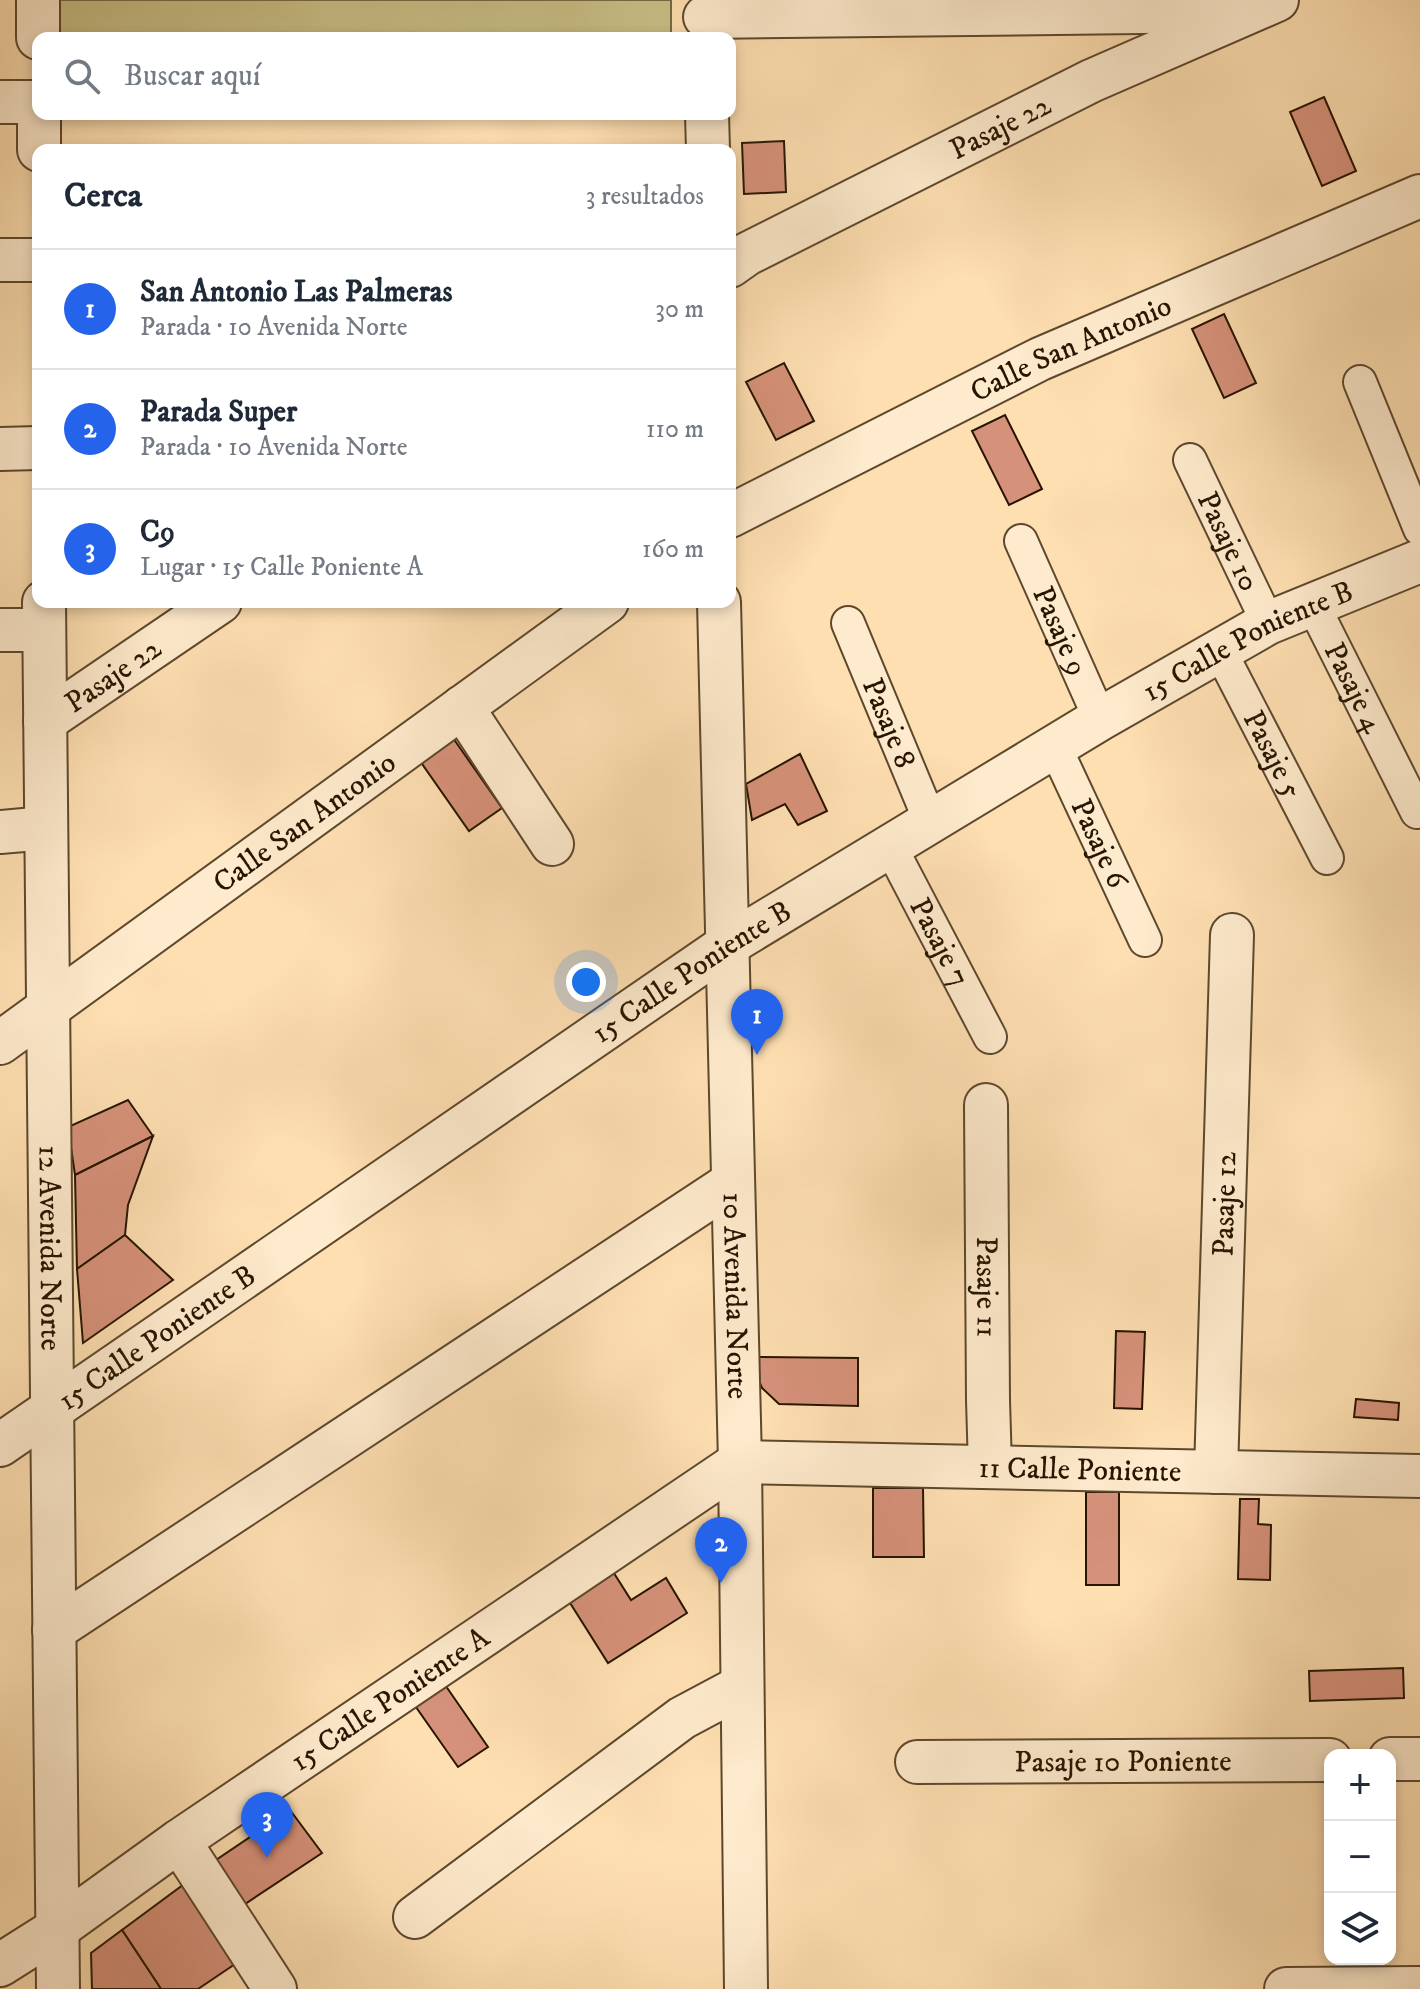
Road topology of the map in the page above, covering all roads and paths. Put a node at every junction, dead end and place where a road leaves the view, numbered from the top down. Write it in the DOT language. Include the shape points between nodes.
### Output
graph roads {
  1 [pos="38,0"];
  2 [pos="1259,9"];
  3 [pos="705,18"];
  4 [pos="38,32"];
  5 [pos="0,102"];
  6 [pos="32,102"];
  7 [pos="39,120"];
  8 [pos="707,120"];
  9 [pos="39,144"];
  10 [pos="708,144"];
  11 [pos="1420,196"];
  12 [pos="0,260"];
  13 [pos="32,260"];
  14 [pos="736,262"];
  15 [pos="1360,382"];
  16 [pos="32,448"];
  17 [pos="0,449"];
  18 [pos="1190,460"];
  19 [pos="736,513"];
  20 [pos="1420,529"];
  21 [pos="1021,541"];
  22 [pos="1420,561"];
  23 [pos="1313,605"];
  24 [pos="211,608"];
  25 [pos="599,608"];
  26 [pos="719,608"];
  27 [pos="44,616"];
  28 [pos="848,623"];
  29 [pos="1268,623"];
  30 [pos="0,630"];
  31 [pos="1220,651"];
  32 [pos="462,707"];
  33 [pos="1100,719"];
  34 [pos="45,721"];
  35 [pos="1055,747"];
  36 [pos="1417,812"];
  37 [pos="931,823"];
  38 [pos="46,828"];
  39 [pos="0,832"];
  40 [pos="552,844"];
  41 [pos="891,848"];
  42 [pos="1327,858"];
  43 [pos="1232,935"];
  44 [pos="1145,940"];
  45 [pos="727,945"];
  46 [pos="48,1011"];
  47 [pos="990,1037"];
  48 [pos="0,1043"];
  49 [pos="986,1105"];
  50 [pos="733,1182"];
  51 [pos="52,1411"];
  52 [pos="0,1445"];
  53 [pos="740,1462"];
  54 [pos="990,1467"];
  55 [pos="1216,1472"];
  56 [pos="1420,1476"];
  57 [pos="54,1630"];
  58 [pos="742,1686"];
  59 [pos="1396,1759"];
  60 [pos="1420,1759"];
  61 [pos="1324,1760"];
  62 [pos="917,1762"];
  63 [pos="179,1841"];
  64 [pos="415,1917"];
  65 [pos="57,1929"];
  66 [pos="0,1965"];
  67 [pos="744,1988"];
  68 [pos="1420,1988"];
  69 [pos="58,1989"];
  70 [pos="275,1989"];
  71 [pos="1286,1989"];
  1 -- 4 [label="street"];
  2 -- 3 [label="street"];
  2 -- 14 [label="street, Pasaje 22" via="1091,81"];
  5 -- 6 [label="street"];
  7 -- 9 [label="street"];
  8 -- 10 [label="street"];
  11 -- 19 [label="street, Calle San Antonio" via="1040,359"];
  12 -- 13 [label="street"];
  15 -- 20 [label="street"];
  16 -- 17 [label="street"];
  18 -- 29 [label="street, Pasaje 10"];
  21 -- 33 [label="street, Pasaje 9"];
  22 -- 23 [label="street, 15 Calle Poniente B"];
  23 -- 29 [label="street, 15 Calle Poniente B"];
  23 -- 36 [label="street, Pasaje 4"];
  24 -- 34 [label="street, Pasaje 22"];
  25 -- 32 [label="street, Calle San Antonio"];
  26 -- 45 [label="street, 10 Avenida Norte"];
  27 -- 30 [label="street"];
  27 -- 34 [label="street, 12 Avenida Norte"];
  28 -- 37 [label="street, Pasaje 8"];
  29 -- 31 [label="street, 15 Calle Poniente B"];
  31 -- 33 [label="street, 15 Calle Poniente B"];
  31 -- 42 [label="street, Pasaje 5"];
  32 -- 40 [label="street"];
  32 -- 46 [label="street, Calle San Antonio"];
  33 -- 35 [label="street, 15 Calle Poniente B"];
  34 -- 38 [label="street, 12 Avenida Norte"];
  35 -- 37 [label="street, 15 Calle Poniente B"];
  35 -- 44 [label="street, Pasaje 6"];
  37 -- 41 [label="street, 15 Calle Poniente B"];
  38 -- 39 [label="street"];
  38 -- 46 [label="street, 12 Avenida Norte"];
  41 -- 45 [label="street, 15 Calle Poniente B"];
  41 -- 47 [label="street, Pasaje 7"];
  43 -- 55 [label="street, Pasaje 12"];
  45 -- 50 [label="street, 10 Avenida Norte"];
  45 -- 51 [label="street, 15 Calle Poniente B"];
  46 -- 48 [label="street, Calle San Antonio"];
  46 -- 51 [label="street, 12 Avenida Norte"];
  49 -- 54 [label="street, Pasaje 11"];
  50 -- 53 [label="street, 10 Avenida Norte"];
  50 -- 57 [label="street"];
  51 -- 52 [label="street, 15 Calle Poniente B"];
  51 -- 57 [label="street, 12 Avenida Norte"];
  53 -- 54 [label="street, 11 Calle Poniente"];
  53 -- 58 [label="street, 10 Avenida Norte"];
  53 -- 63 [label="street, 15 Calle Poniente A"];
  54 -- 55 [label="street, 11 Calle Poniente"];
  55 -- 56 [label="street, 11 Calle Poniente"];
  57 -- 65 [label="street, 12 Avenida Norte"];
  58 -- 64 [label="street" via="682,1718"];
  58 -- 67 [label="street, 10 Avenida Norte"];
  59 -- 60 [label="street"];
  61 -- 62 [label="street, Pasaje 10 Poniente"];
  63 -- 65 [label="street, 15 Calle Poniente A"];
  63 -- 70 [label="street"];
  65 -- 66 [label="street, 15 Calle Poniente A"];
  65 -- 69 [label="street, 12 Avenida Norte"];
  68 -- 71 [label="street"];
}
